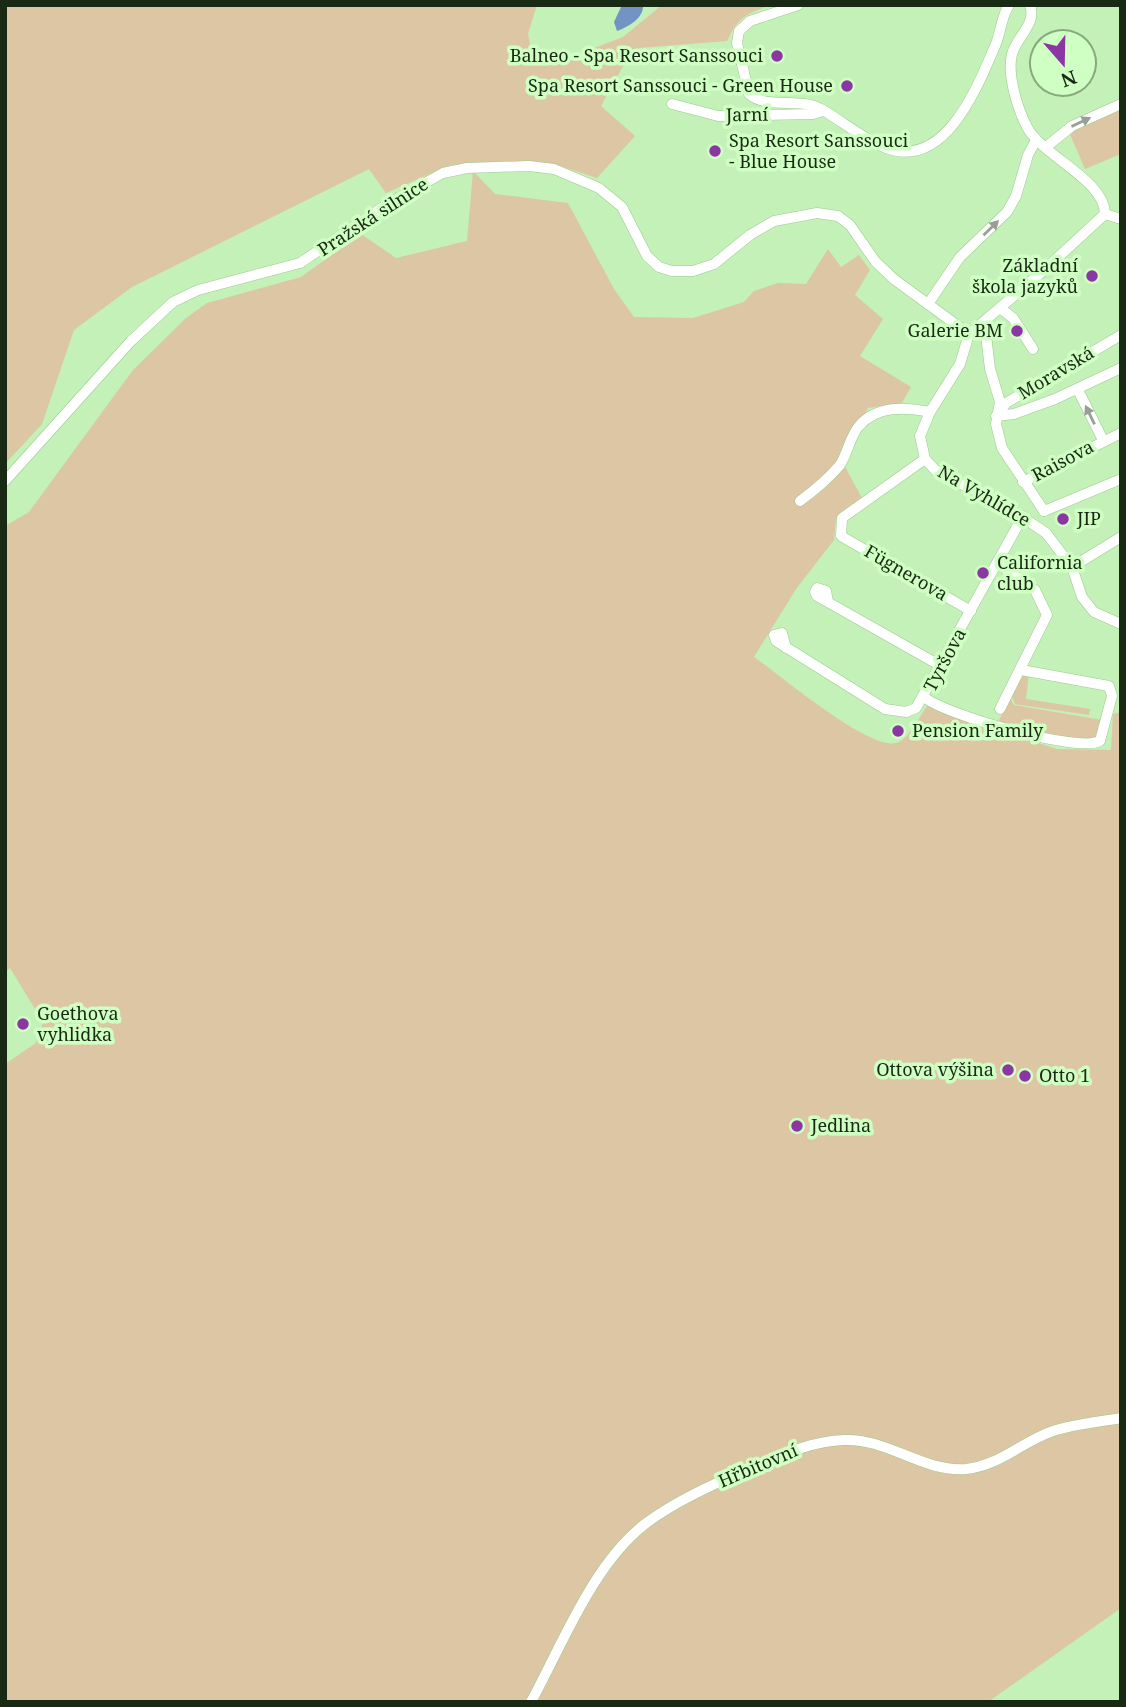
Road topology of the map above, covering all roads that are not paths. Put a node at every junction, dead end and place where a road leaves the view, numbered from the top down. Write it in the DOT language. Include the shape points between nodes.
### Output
graph roads {
  1 [pos="798,5"];
  2 [pos="1009,5"];
  3 [pos="1030,5"];
  4 [pos="672,104"];
  5 [pos="1121,104"];
  6 [pos="823,111"];
  7 [pos="1036,140"];
  8 [pos="1046,147"];
  9 [pos="1105,214"];
  10 [pos="1121,219"];
  11 [pos="928,304"];
  12 [pos="1000,308"];
  13 [pos="969,334"];
  14 [pos="986,335"];
  15 [pos="1121,335"];
  16 [pos="1033,349"];
  17 [pos="1121,368"];
  18 [pos="1078,390"];
  19 [pos="930,412"];
  20 [pos="996,416"];
  21 [pos="1121,433"];
  22 [pos="1103,440"];
  23 [pos="925,459"];
  24 [pos="1121,479"];
  25 [pos="5,481"];
  26 [pos="1023,482"];
  27 [pos="800,501"];
  28 [pos="1044,512"];
  29 [pos="1023,516"];
  30 [pos="1037,526"];
  31 [pos="841,536"];
  32 [pos="1121,537"];
  33 [pos="997,564"];
  34 [pos="1072,567"];
  35 [pos="828,602"];
  36 [pos="971,611"];
  37 [pos="1121,624"];
  38 [pos="786,648"];
  39 [pos="942,666"];
  40 [pos="1021,670"];
  41 [pos="924,697"];
  42 [pos="1000,709"];
  43 [pos="1121,1418"];
  44 [pos="531,1702"];
  1 -- 6 [label="street" via="750,21 739,31 746,86 760,101 803,102"];
  2 -- 6 [label="street" via="986,65 952,126 934,144 914,151 891,149"];
  3 -- 7 [label="street" via="1031,20 1015,46 1011,72 1023,118"];
  4 -- 6 [label="street, Jarní" via="718,116"];
  8 -- 5 [label="street, one-way" via="1072,126"];
  7 -- 8 [label="street"];
  11 -- 7 [label="street, one-way" via="960,257 1007,212"];
  8 -- 9 [label="street" via="1097,193"];
  9 -- 10 [label="street"];
  9 -- 12 [label="street"];
  11 -- 13 [label="street, Pražská silnice"];
  11 -- 25 [label="street, Pražská silnice" via="875,261 850,225 838,216 817,214 774,221 714,264 672,271 647,256 622,207 599,188 554,169 467,168 443,173 390,203 300,263 198,290 173,302 131,341"];
  12 -- 13 [label="street"];
  12 -- 16 [label="street, Moravská" via="1013,318"];
  13 -- 19 [label="street, Na Vyhlídce" via="960,364"];
  14 -- 20 [label="street" via="1000,402"];
  15 -- 20 [label="street, Moravská" via="1006,403"];
  17 -- 18 [label="street"];
  18 -- 20 [label="street" via="1014,414"];
  22 -- 18 [label="street, Raisova, one-way"];
  19 -- 23 [label="street, Na Vyhlídce" via="920,436"];
  19 -- 27 [label="street" via="906,408 877,414 859,426 842,462"];
  20 -- 26 [label="street" via="1002,448"];
  21 -- 22 [label="street, Raisova"];
  22 -- 26 [label="street, Raisova"];
  23 -- 29 [label="street, Na Vyhlídce" via="939,474"];
  23 -- 31 [label="street, Na Vyhlídce" via="842,518"];
  24 -- 28 [label="street, Raisova"];
  26 -- 28 [label="street"];
  28 -- 30 [label="street"];
  29 -- 30 [label="street, Na Vyhlídce"];
  29 -- 33 [label="street, Tyršova"];
  30 -- 34 [label="street, Na Vyhlídce"];
  31 -- 36 [label="street, Fügnerova"];
  32 -- 34 [label="street"];
  33 -- 36 [label="street, Tyršova"];
  33 -- 40 [label="street" via="1035,590 1047,610"];
  34 -- 37 [label="street, Na Vyhlídce" via="1082,597 1094,612"];
  35 -- 39 [label="street"];
  36 -- 39 [label="street, Tyršova"];
  38 -- 41 [label="street, Tyršova" via="894,712 916,708"];
  39 -- 41 [label="street, Tyršova"];
  40 -- 41 [label="street" via="1108,686 1112,696 1100,741 1087,744 1033,736 946,710"];
  40 -- 42 [label="street"];
  43 -- 44 [label="street, Hřbitovní" via="1052,1432 998,1461 970,1469 949,1470 879,1443 842,1440 800,1448 721,1481 644,1525 613,1557"];
}
